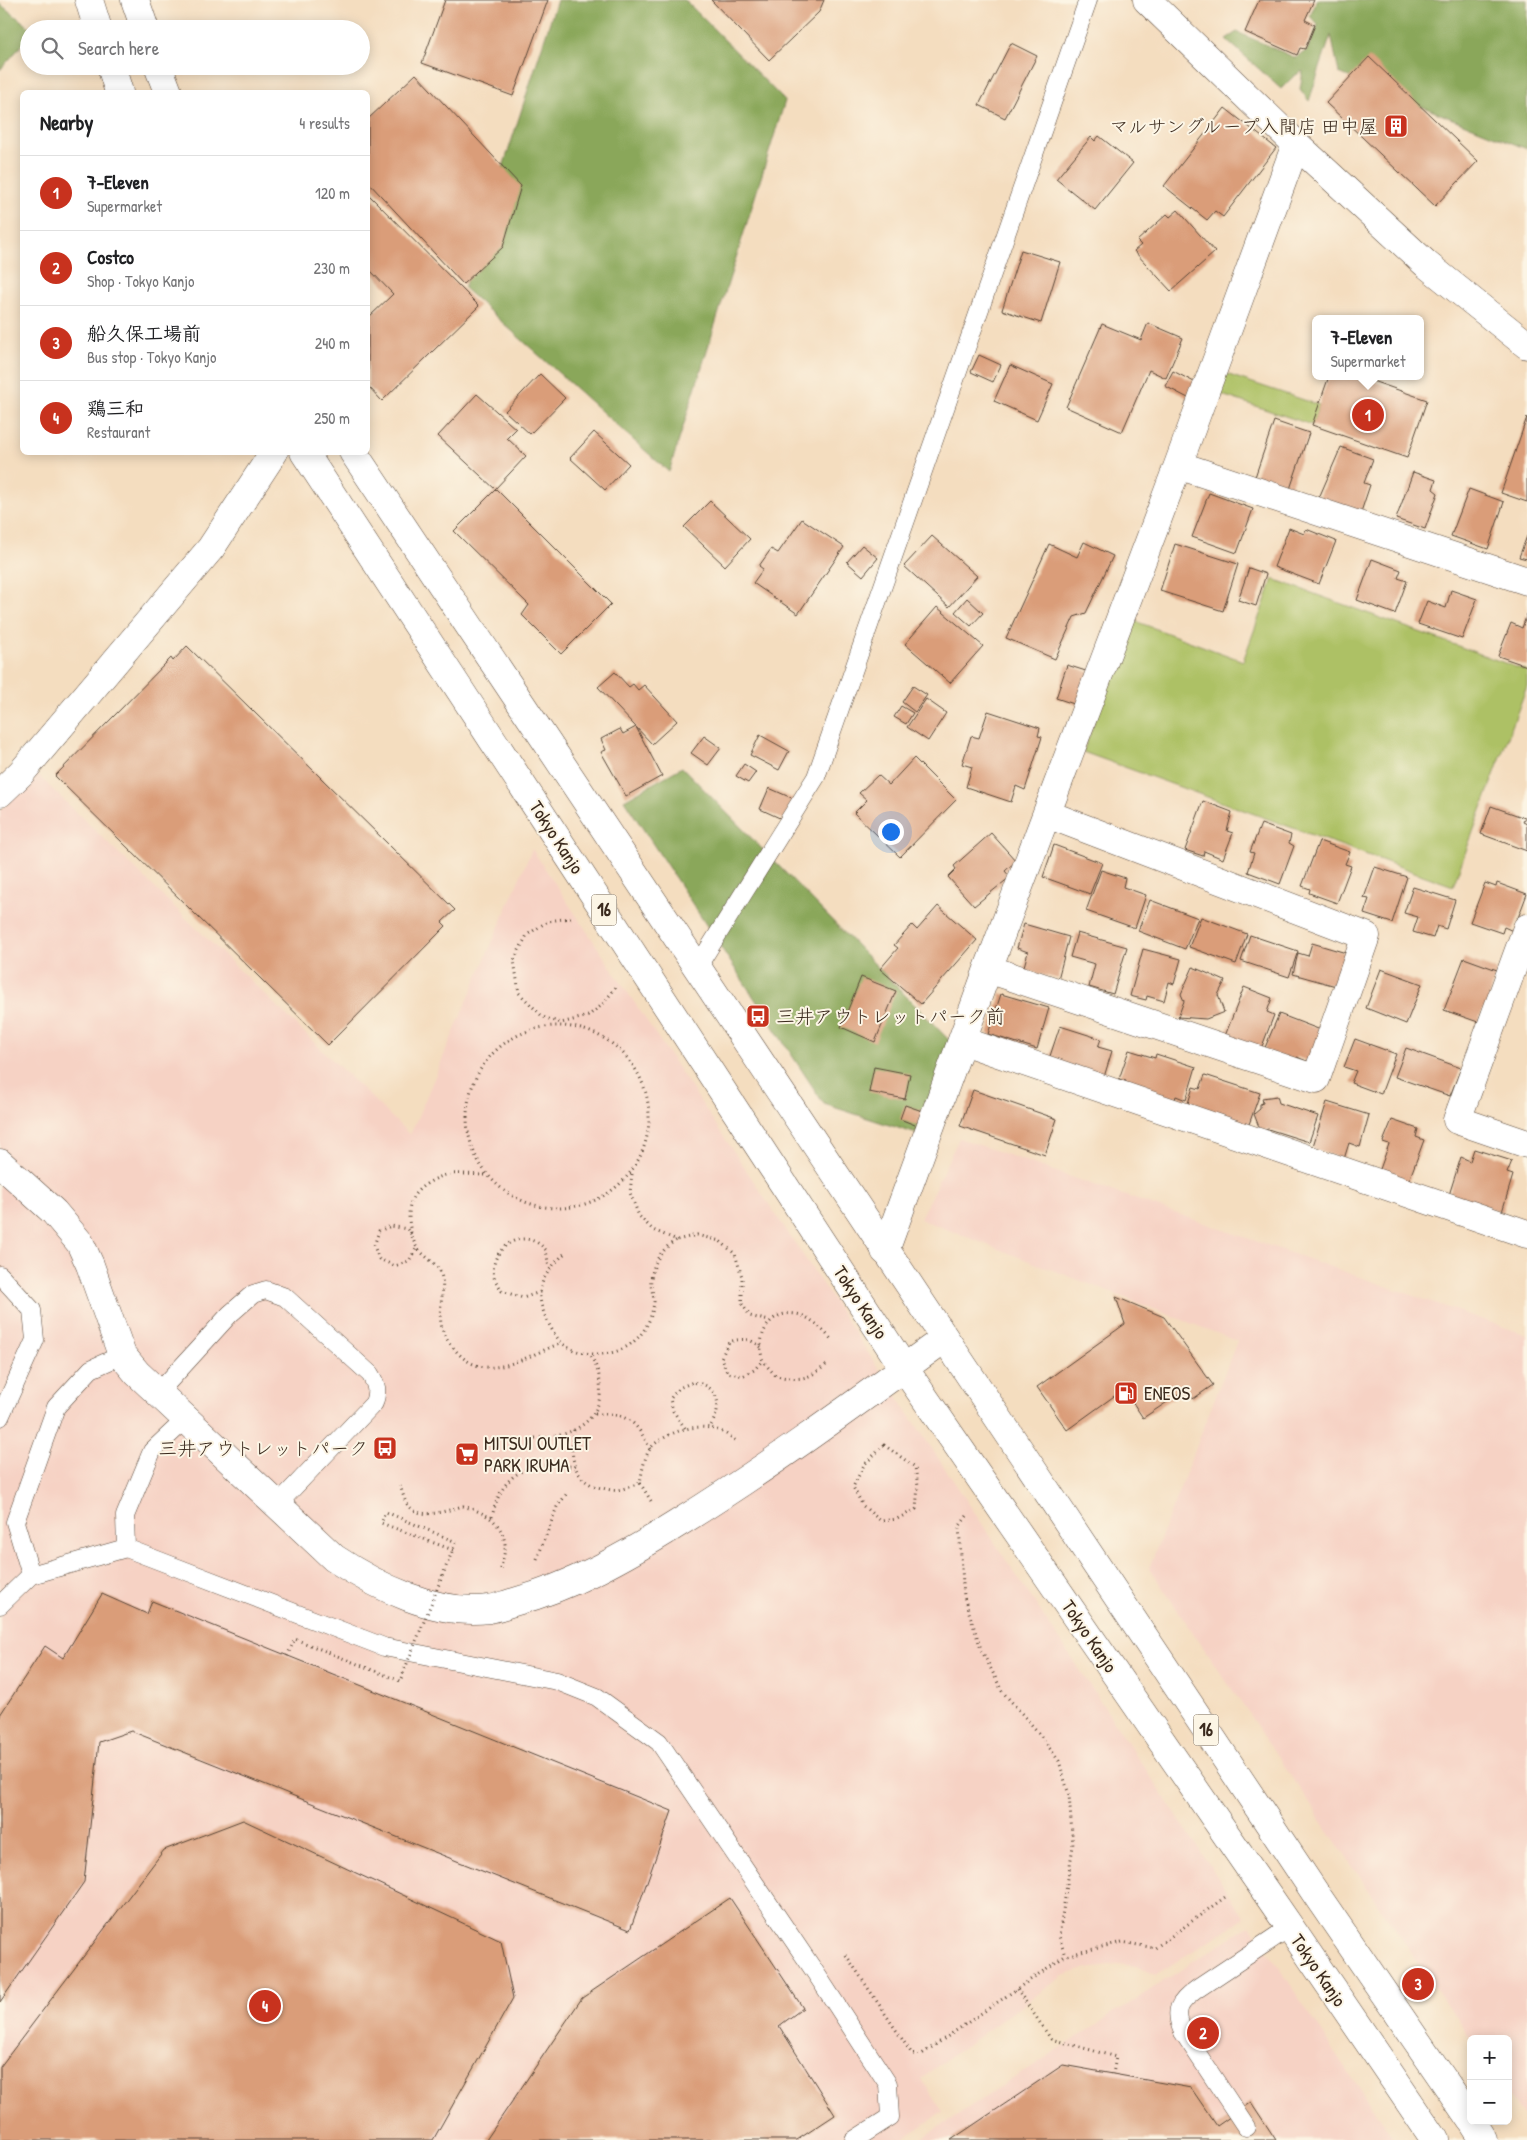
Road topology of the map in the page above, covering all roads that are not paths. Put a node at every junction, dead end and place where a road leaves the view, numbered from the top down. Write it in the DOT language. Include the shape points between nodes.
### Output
graph roads {
  1 [pos="89,0"];
  2 [pos="135,0"];
  3 [pos="1088,0"];
  4 [pos="1147,0"];
  5 [pos="95,20"];
  6 [pos="142,20"];
  7 [pos="114,75"];
  8 [pos="161,75"];
  9 [pos="119,90"];
  10 [pos="167,90"];
  11 [pos="1296,144"];
  12 [pos="1527,345"];
  13 [pos="272,455"];
  14 [pos="306,455"];
  15 [pos="355,455"];
  16 [pos="1178,465"];
  17 [pos="1527,582"];
  18 [pos="0,793"];
  19 [pos="1047,814"];
  20 [pos="1527,928"];
  21 [pos="698,966"];
  22 [pos="988,969"];
  23 [pos="963,1041"];
  24 [pos="1527,1144"];
  25 [pos="1,1167"];
  26 [pos="1527,1234"];
  27 [pos="885,1251"];
  28 [pos="0,1275"];
  29 [pos="944,1339"];
  30 [pos="122,1355"];
  31 [pos="904,1368"];
  32 [pos="158,1393"];
  33 [pos="0,1418"];
  34 [pos="186,1418"];
  35 [pos="278,1505"];
  36 [pos="126,1548"];
  37 [pos="31,1575"];
  38 [pos="0,1605"];
  39 [pos="1290,1926"];
  40 [pos="1467,2114"];
  41 [pos="1474,2125"];
  42 [pos="1246,2127"];
  43 [pos="854,2140"];
  44 [pos="1435,2140"];
  45 [pos="1484,2140"];
  1 -- 5 [label="main road"];
  2 -- 6 [label="main road"];
  3 -- 21 [label="lane" via="816,777"];
  4 -- 11 [label="main road"];
  7 -- 9 [label="main road"];
  8 -- 10 [label="main road"];
  11 -- 12 [label="main road" via="1426,264"];
  11 -- 16 [label="main road"];
  13 -- 18 [label="main road" via="211,548 21,773"];
  14 -- 31 [label="main road, Tokyo Kanjo / 16"];
  15 -- 21 [label="main road, 16"];
  16 -- 17 [label="main road"];
  16 -- 19 [label="main road"];
  19 -- 22 [label="main road"];
  19 -- 22 [label="main road" via="1366,936 1316,1079"];
  20 -- 24 [label="main road" via="1457,1120"];
  21 -- 27 [label="main road, 16"];
  22 -- 23 [label="main road"];
  23 -- 26 [label="main road"];
  23 -- 27 [label="main road"];
  25 -- 30 [label="main road" via="54,1212 80,1243"];
  27 -- 29 [label="main road, 16"];
  28 -- 33 [label="lane" via="32,1310 35,1340"];
  29 -- 31 [label="main road"];
  29 -- 40 [label="main road, 16"];
  30 -- 32 [label="main road"];
  30 -- 37 [label="lane" via="90,1369 56,1407 16,1522"];
  31 -- 35 [label="main road" via="791,1450 652,1540 589,1575 531,1598 488,1609 443,1608 388,1590 334,1558"];
  31 -- 39 [label="main road, Tokyo Kanjo / 16"];
  32 -- 34 [label="main road"];
  32 -- 35 [label="lane" via="230,1314 253,1294 266,1290 285,1297 370,1374 378,1393 374,1403"];
  34 -- 35 [label="main road"];
  34 -- 36 [label="lane" via="152,1451 125,1516"];
  36 -- 37 [label="lane"];
  36 -- 43 [label="lane" via="384,1647 557,1681 597,1697 659,1742 888,2084 890,2117"];
  37 -- 38 [label="lane"];
  39 -- 42 [label="lane" via="1185,1998 1178,2009 1183,2032"];
  39 -- 44 [label="main road, Tokyo Kanjo / 16"];
  41 -- 45 [label="main road, 16"];
}
